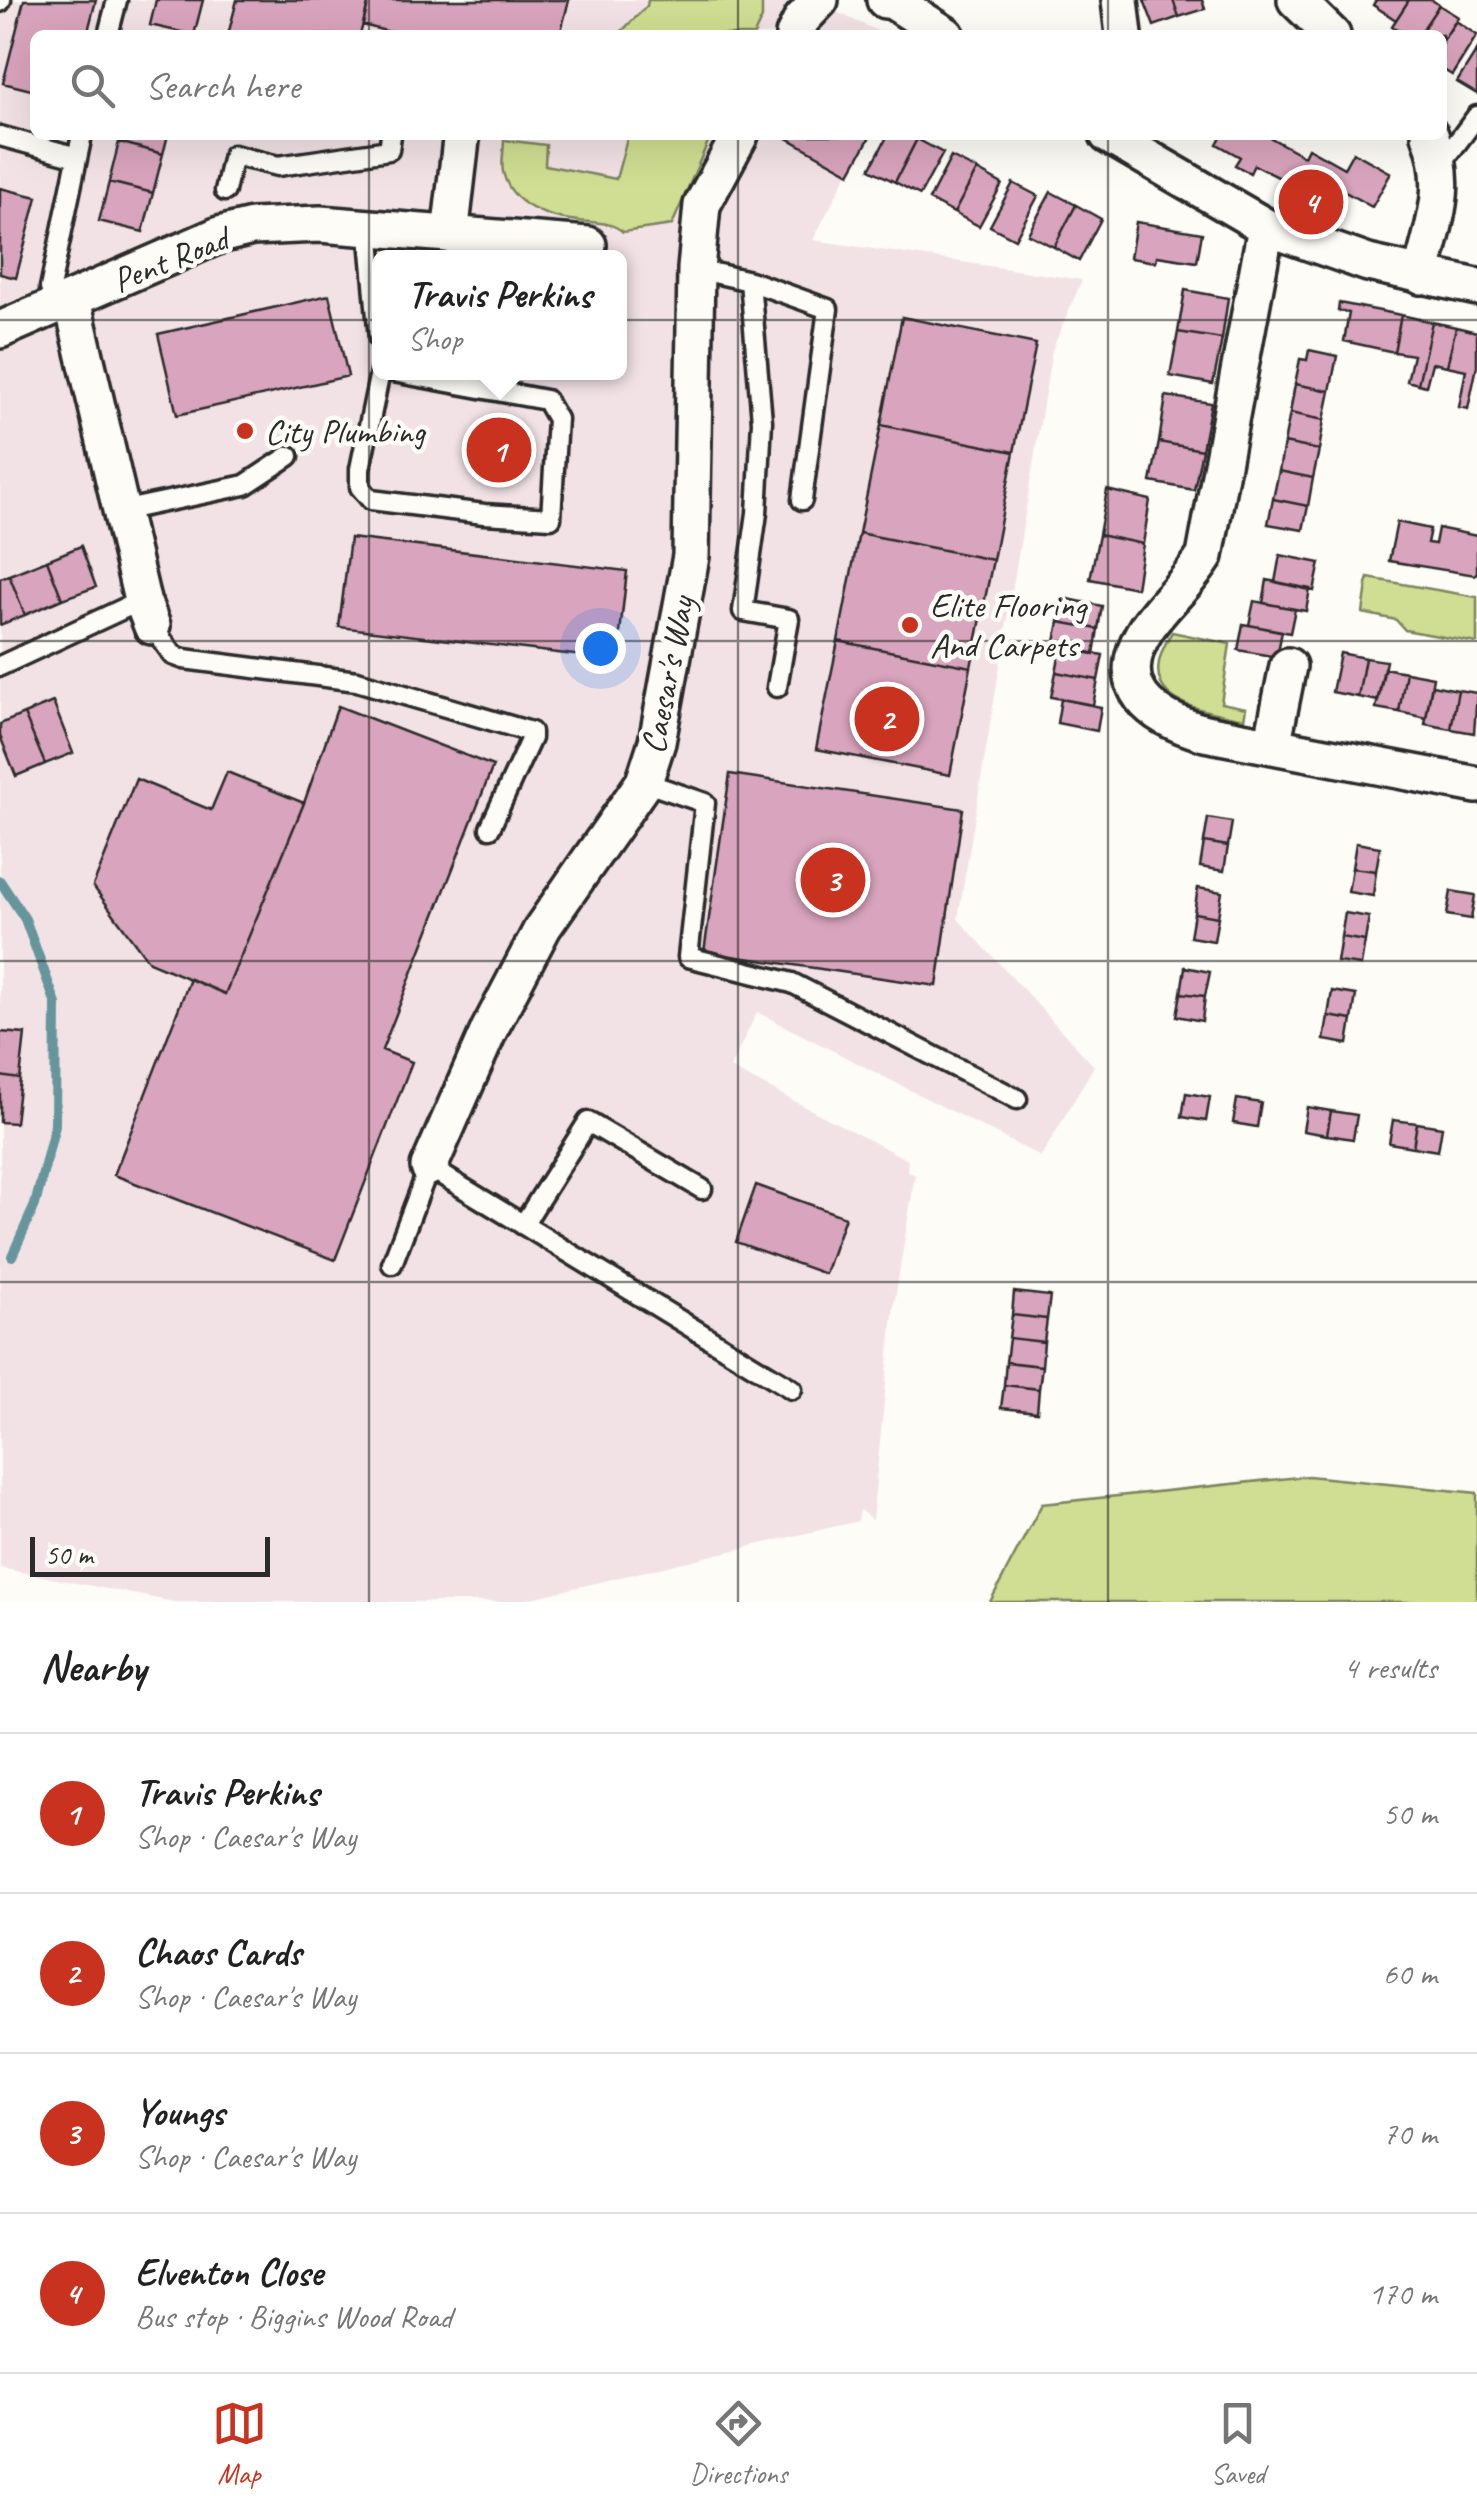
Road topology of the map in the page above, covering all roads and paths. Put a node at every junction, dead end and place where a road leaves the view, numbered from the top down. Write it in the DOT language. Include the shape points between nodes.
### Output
graph roads {
  1 [pos="117,0"];
  2 [pos="820,0"];
  3 [pos="884,0"];
  4 [pos="1120,0"];
  5 [pos="1296,0"];
  6 [pos="893,1"];
  7 [pos="109,30"];
  8 [pos="798,30"];
  9 [pos="938,30"];
  10 [pos="1123,30"];
  11 [pos="1327,30"];
  12 [pos="1477,116"];
  13 [pos="0,136"];
  14 [pos="81,140"];
  15 [pos="390,140"];
  16 [pos="461,140"];
  17 [pos="737,140"];
  18 [pos="1117,140"];
  19 [pos="1436,150"];
  20 [pos="77,156"];
  21 [pos="225,192"];
  22 [pos="1266,227"];
  23 [pos="368,228"];
  24 [pos="450,235"];
  25 [pos="588,245"];
  26 [pos="372,268"];
  27 [pos="696,269"];
  28 [pos="1420,276"];
  29 [pos="750,281"];
  30 [pos="1477,287"];
  31 [pos="64,302"];
  32 [pos="0,330"];
  33 [pos="378,380"];
  34 [pos="436,380"];
  35 [pos="288,456"];
  36 [pos="802,500"];
  37 [pos="122,511"];
  38 [pos="147,613"];
  39 [pos="0,666"];
  40 [pos="1288,666"];
  41 [pos="777,687"];
  42 [pos="1272,746"];
  43 [pos="644,782"];
  44 [pos="1477,785"];
  45 [pos="490,828"];
  46 [pos="1017,1099"];
  47 [pos="429,1167"];
  48 [pos="702,1189"];
  49 [pos="523,1225"];
  50 [pos="392,1264"];
  51 [pos="792,1389"];
  1 -- 7 [label="lane"];
  2 -- 8 [label="street"];
  3 -- 6 [label="street"];
  4 -- 10 [label="street"];
  5 -- 11 [label="street"];
  6 -- 9 [label="street"];
  12 -- 19 [label="lane"];
  13 -- 20 [label="lane"];
  14 -- 20 [label="lane"];
  15 -- 21 [label="lane" via="389,150 278,166 233,155"];
  16 -- 24 [label="street"];
  17 -- 27 [label="street, Caesar's Way" via="702,205"];
  18 -- 22 [label="street"];
  19 -- 28 [label="street" via="1442,185"];
  20 -- 31 [label="lane" via="50,288"];
  22 -- 28 [label="street"];
  22 -- 42 [label="street" via="1205,556 1147,628 1133,656 1132,680 1143,701 1172,724"];
  23 -- 24 [label="street, Pent Road"];
  23 -- 26 [label="lane"];
  23 -- 31 [label="street, Pent Road" via="252,227 218,235"];
  24 -- 25 [label="street, Pent Road"];
  27 -- 29 [label="lane"];
  27 -- 43 [label="street, Caesar's Way" via="690,556"];
  28 -- 30 [label="street"];
  29 -- 36 [label="lane" via="828,309"];
  29 -- 41 [label="lane" via="762,421 743,611 789,620"];
  31 -- 32 [label="street, Pent Road"];
  31 -- 37 [label="street, Pent Road"];
  33 -- 34 [label="lane" via="360,469 360,487 372,500 550,518 557,419 546,400"];
  35 -- 37 [label="lane" via="245,484"];
  37 -- 38 [label="street, Pent Road"];
  38 -- 39 [label="lane"];
  38 -- 45 [label="lane" via="173,655 184,659 357,681 531,732"];
  40 -- 42 [label="street"];
  42 -- 44 [label="street"];
  43 -- 46 [label="lane" via="705,803 688,957 792,983"];
  43 -- 47 [label="street, Caesar's Way" via="543,926"];
  47 -- 49 [label="lane"];
  47 -- 50 [label="lane"];
  48 -- 49 [label="lane" via="588,1122"];
  49 -- 51 [label="lane"];
}
